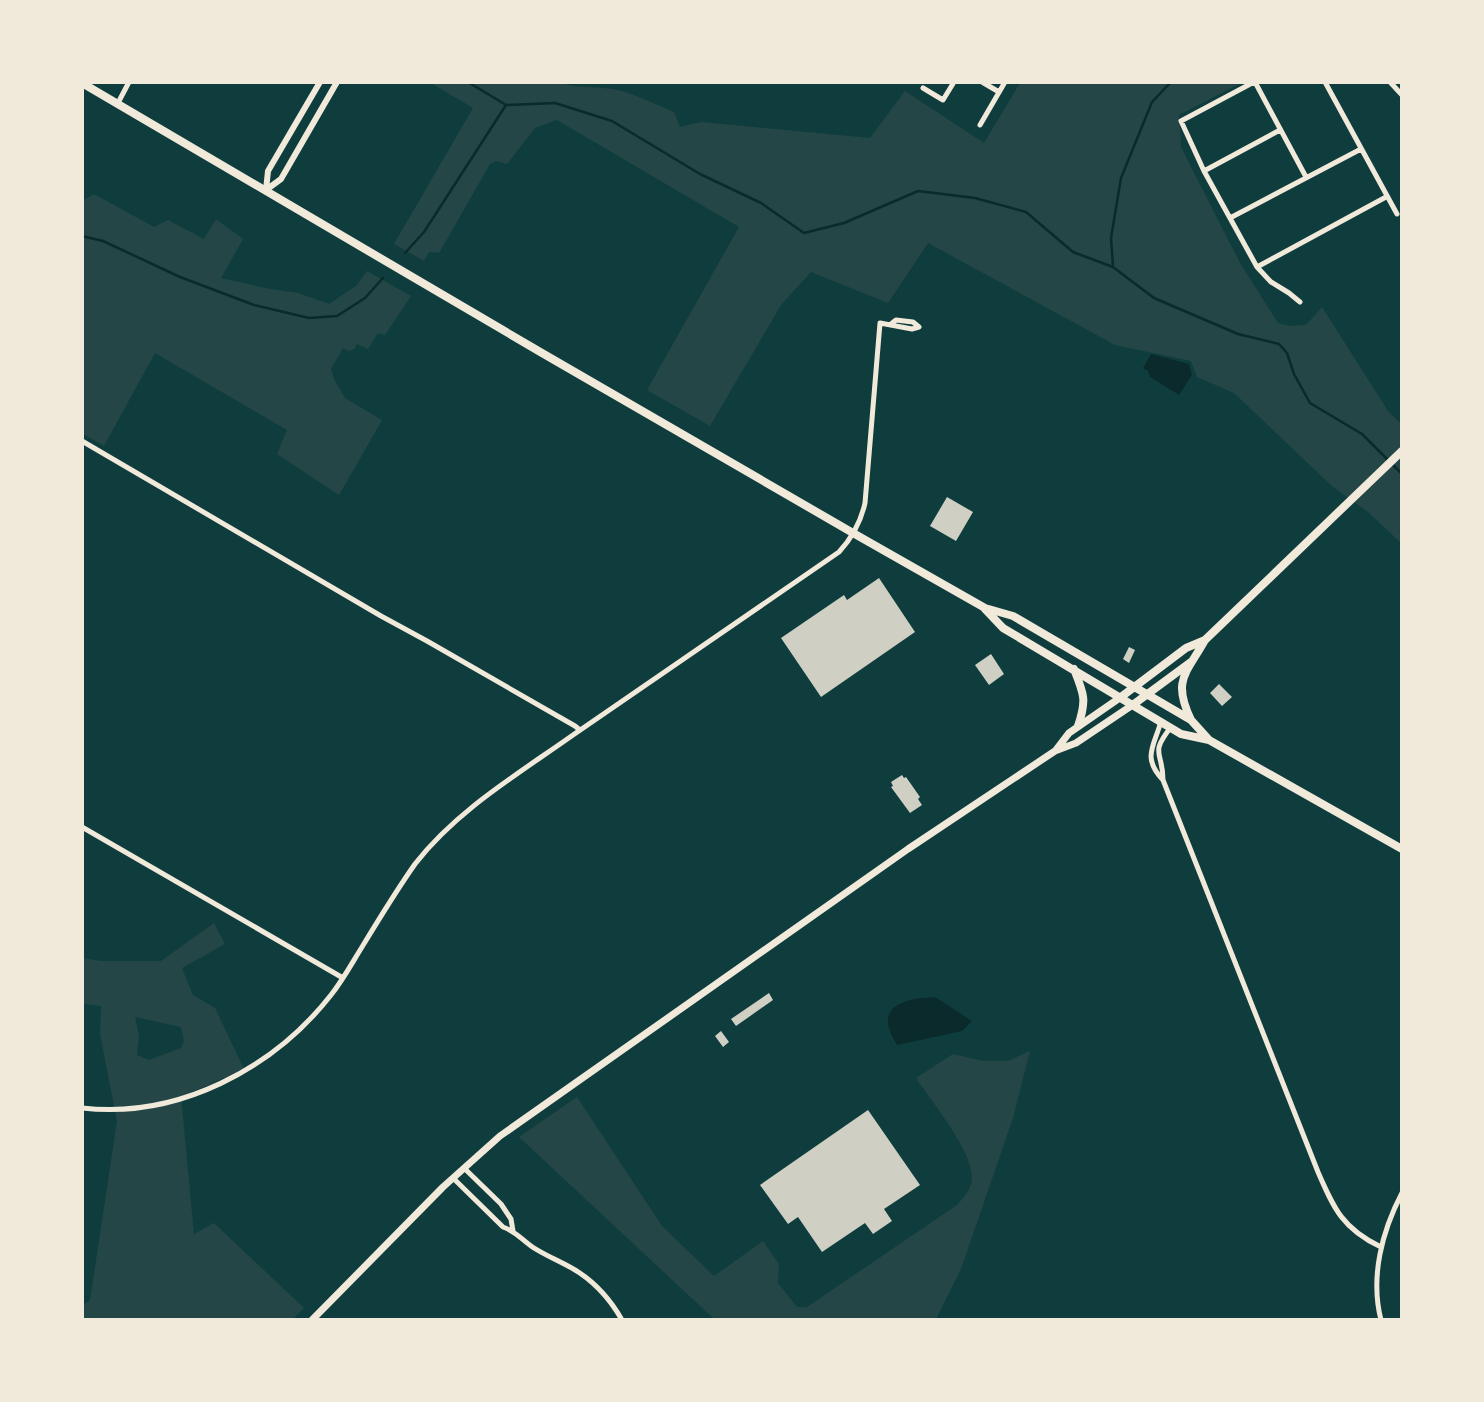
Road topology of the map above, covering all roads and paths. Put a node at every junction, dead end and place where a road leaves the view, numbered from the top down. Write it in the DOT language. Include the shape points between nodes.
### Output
graph roads {
  1 [pos="129,82"];
  2 [pos="320,82"];
  3 [pos="336,82"];
  4 [pos="954,82"];
  5 [pos="982,82"];
  6 [pos="1004,82"];
  7 [pos="1255,82"];
  8 [pos="1325,82"];
  9 [pos="1390,82"];
  10 [pos="82,83"];
  11 [pos="923,88"];
  12 [pos="999,92"];
  13 [pos="1402,95"];
  14 [pos="118,103"];
  15 [pos="980,125"];
  16 [pos="1280,130"];
  17 [pos="1361,149"];
  18 [pos="1204,170"];
  19 [pos="1306,178"];
  20 [pos="266,190"];
  21 [pos="1386,197"];
  22 [pos="1397,214"];
  23 [pos="1230,218"];
  24 [pos="1257,267"];
  25 [pos="1300,302"];
  26 [pos="891,324"];
  27 [pos="82,441"];
  28 [pos="1402,451"];
  29 [pos="853,533"];
  30 [pos="985,608"];
  31 [pos="1205,640"];
  32 [pos="1194,660"];
  33 [pos="1074,669"];
  34 [pos="1134,687"];
  35 [pos="1148,694"];
  36 [pos="1120,697"];
  37 [pos="1134,704"];
  38 [pos="1191,720"];
  39 [pos="1161,721"];
  40 [pos="1078,726"];
  41 [pos="1172,727"];
  42 [pos="580,730"];
  43 [pos="1209,740"];
  44 [pos="1055,751"];
  45 [pos="1163,780"];
  46 [pos="82,828"];
  47 [pos="1402,849"];
  48 [pos="343,978"];
  49 [pos="82,1108"];
  50 [pos="464,1168"];
  51 [pos="453,1178"];
  52 [pos="1402,1193"];
  53 [pos="513,1231"];
  54 [pos="1381,1247"];
  55 [pos="312,1320"];
  56 [pos="622,1320"];
  57 [pos="1381,1320"];
  1 -- 14 [label="street"];
  2 -- 20 [label="street" via="268,171"];
  3 -- 20 [label="street" via="281,179"];
  4 -- 11 [label="street" via="944,100"];
  5 -- 12 [label="street"];
  6 -- 12 [label="street"];
  7 -- 16 [label="street"];
  7 -- 18 [label="street" via="1181,121"];
  8 -- 17 [label="street"];
  9 -- 13 [label="street"];
  10 -- 14 [label="main road"];
  12 -- 15 [label="street"];
  14 -- 20 [label="main road"];
  16 -- 18 [label="street"];
  16 -- 19 [label="street"];
  17 -- 19 [label="street"];
  17 -- 21 [label="street"];
  18 -- 23 [label="street"];
  19 -- 23 [label="street"];
  20 -- 29 [label="main road"];
  21 -- 22 [label="street"];
  21 -- 24 [label="street"];
  23 -- 24 [label="street"];
  24 -- 25 [label="street" via="1271,282"];
  26 -- 29 [label="street" via="880,323 865,503"];
  27 -- 42 [label="street"];
  28 -- 31 [label="main road"];
  29 -- 30 [label="main road"];
  29 -- 42 [label="street" via="839,552"];
  30 -- 33 [label="main road" via="1003,628"];
  30 -- 34 [label="main road" via="1013,616"];
  31 -- 32 [label="main road"];
  31 -- 34 [label="main road" via="1186,648"];
  32 -- 35 [label="main road"];
  32 -- 38 [label="main road" via="1181,686 1183,704"];
  33 -- 36 [label="main road"];
  33 -- 40 [label="main road" via="1084,699"];
  34 -- 35 [label="main road"];
  34 -- 36 [label="main road"];
  35 -- 37 [label="main road"];
  35 -- 38 [label="main road"];
  36 -- 37 [label="main road"];
  36 -- 40 [label="main road"];
  37 -- 39 [label="main road"];
  37 -- 44 [label="main road" via="1076,743"];
  38 -- 43 [label="main road"];
  39 -- 41 [label="main road"];
  39 -- 45 [label="street" via="1150,752 1156,772"];
  40 -- 44 [label="main road"];
  41 -- 43 [label="main road" via="1181,734"];
  41 -- 45 [label="street" via="1158,748"];
  42 -- 48 [label="street" via="482,799 428,847 398,887"];
  43 -- 47 [label="main road"];
  44 -- 50 [label="main road" via="908,849 579,1079 500,1136"];
  45 -- 54 [label="street" via="1324,1186 1348,1226"];
  46 -- 48 [label="street"];
  48 -- 49 [label="street" via="322,1006 291,1037 230,1079 178,1100 152,1106"];
  50 -- 51 [label="main road"];
  50 -- 53 [label="street" via="501,1204 511,1219"];
  51 -- 53 [label="street" via="503,1227"];
  51 -- 55 [label="main road"];
  52 -- 54 [label="street"];
  53 -- 56 [label="street" via="534,1248 595,1284"];
  54 -- 57 [label="street" via="1377,1286"];
}
